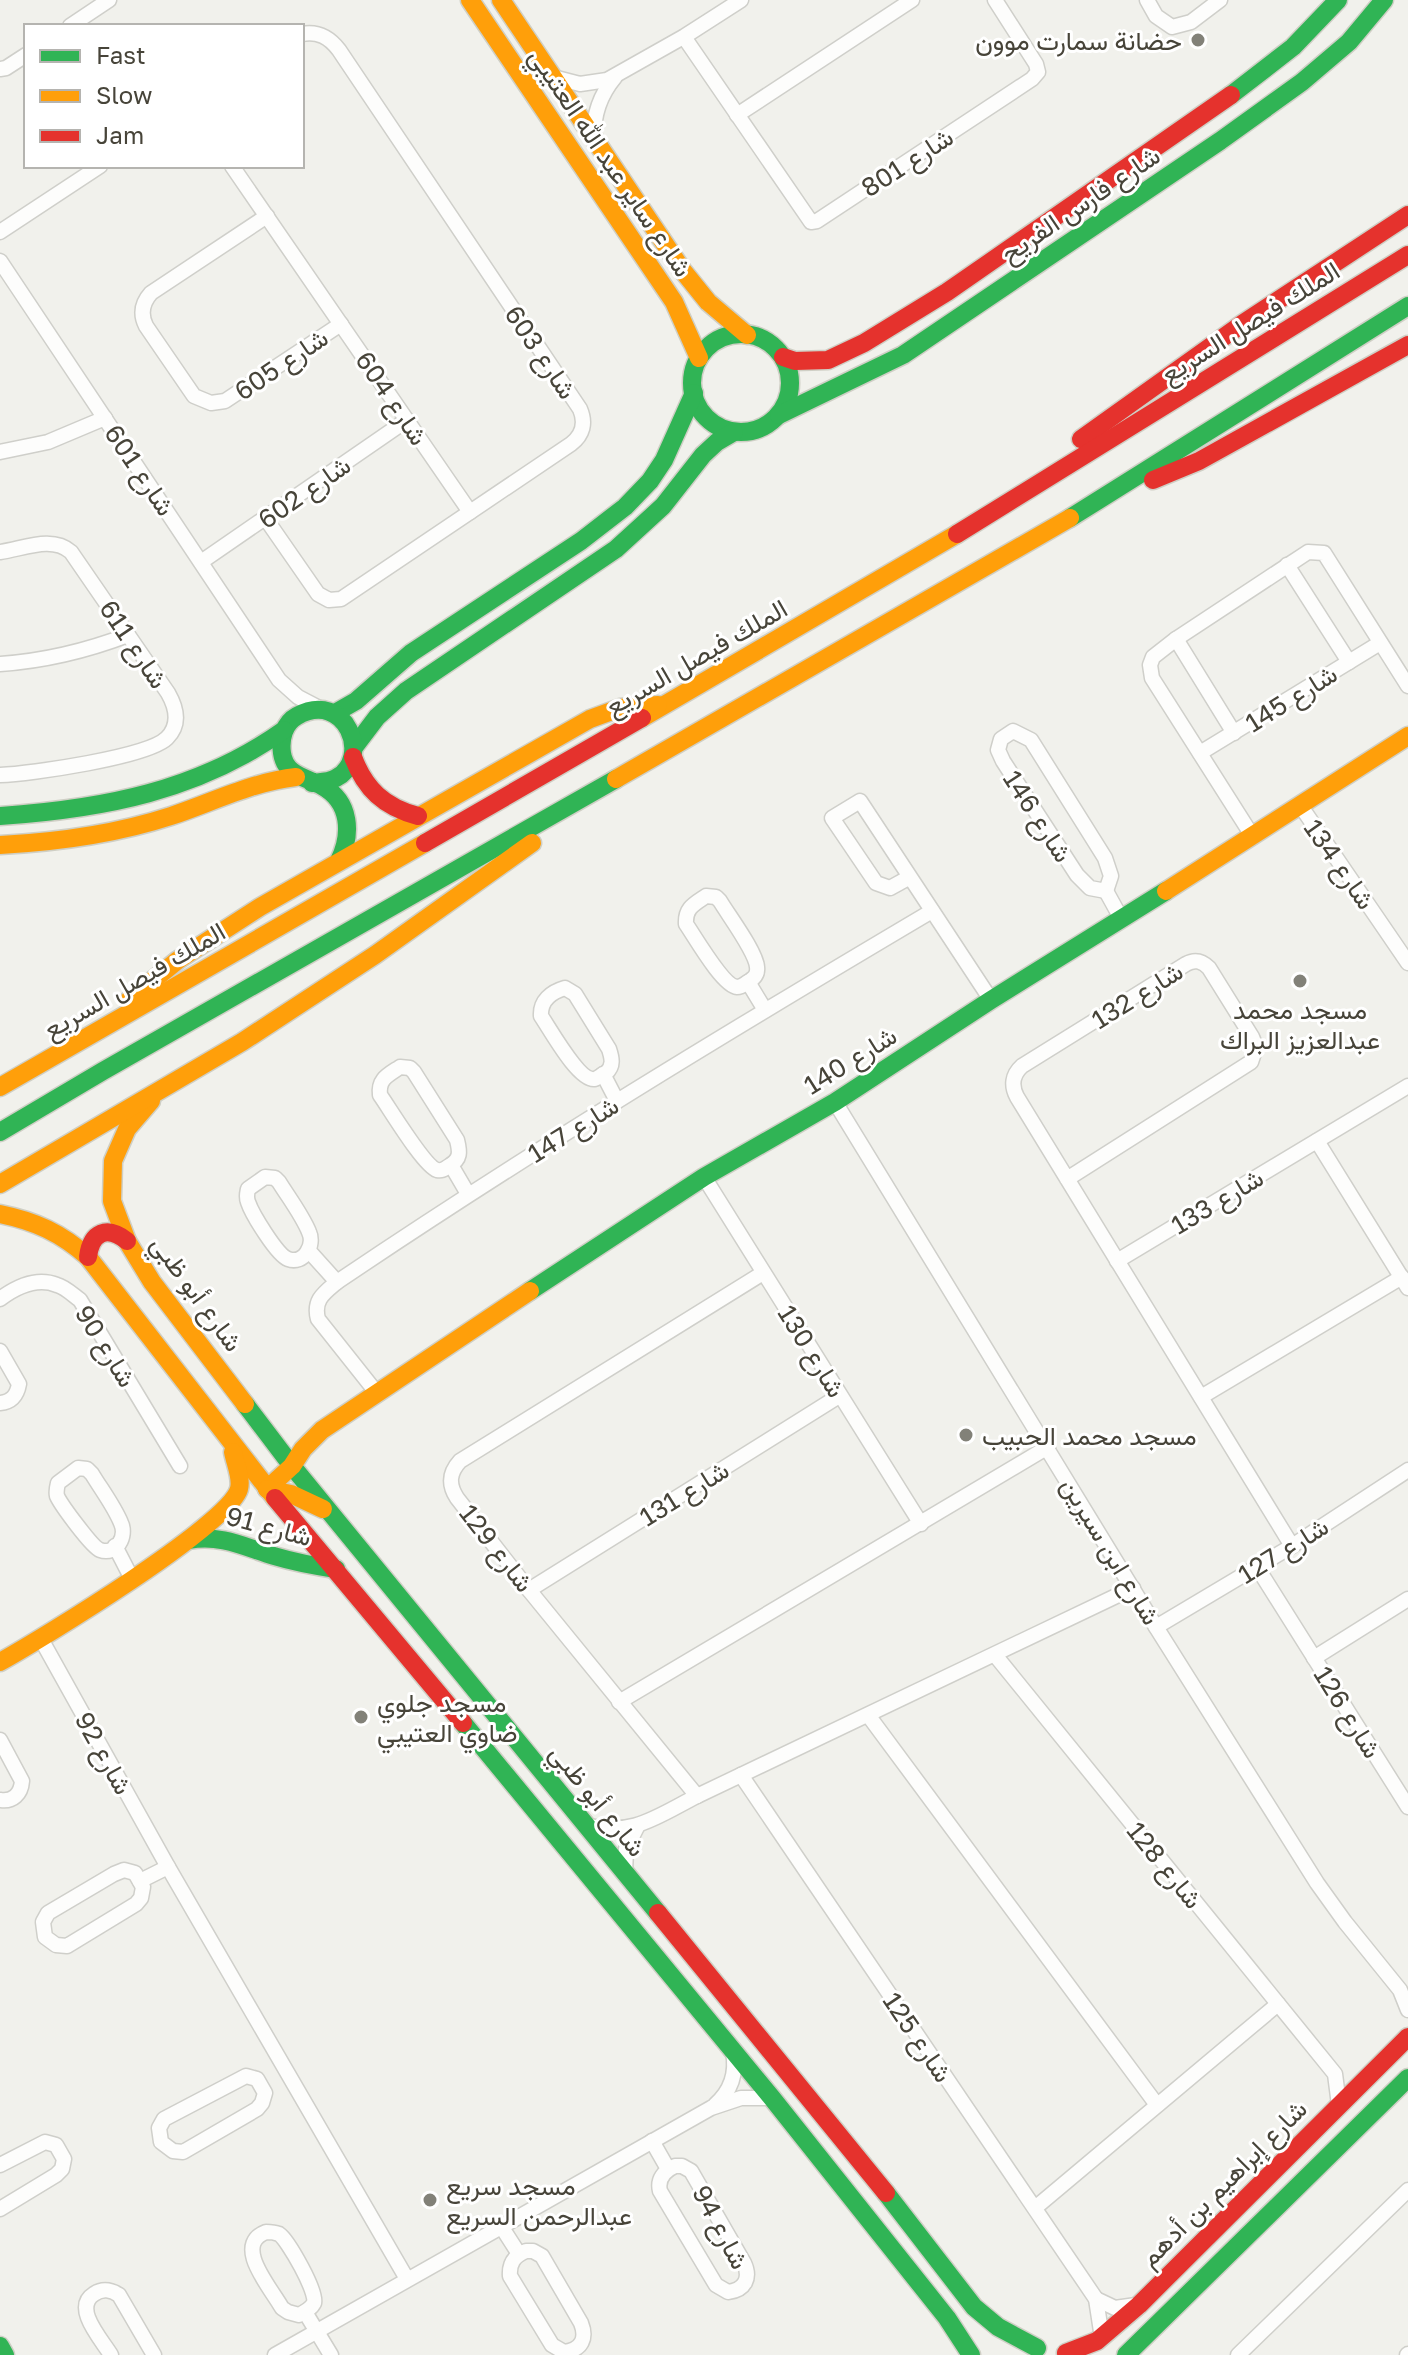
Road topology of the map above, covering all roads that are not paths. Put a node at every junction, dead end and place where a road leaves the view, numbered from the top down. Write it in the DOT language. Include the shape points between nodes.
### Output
graph roads {
  1 [pos="109,0"];
  2 [pos="470,0"];
  3 [pos="501,0"];
  4 [pos="741,0"];
  5 [pos="912,0"];
  6 [pos="995,0"];
  7 [pos="1147,0"];
  8 [pos="1220,0"];
  9 [pos="1338,0"];
  10 [pos="1384,0"];
  11 [pos="73,24"];
  12 [pos="304,34"];
  13 [pos="684,37"];
  14 [pos="24,56"];
  15 [pos="0,69"];
  16 [pos="615,76"];
  17 [pos="552,77"];
  18 [pos="737,115"];
  19 [pos="595,140"];
  20 [pos="97,168"];
  21 [pos="233,168"];
  22 [pos="1408,203"];
  23 [pos="1408,215"];
  24 [pos="267,216"];
  25 [pos="0,232"];
  26 [pos="1408,255"];
  27 [pos="0,261"];
  28 [pos="1309,278"];
  29 [pos="1408,306"];
  30 [pos="341,324"];
  31 [pos="747,335"];
  32 [pos="1408,345"];
  33 [pos="783,357"];
  34 [pos="699,358"];
  35 [pos="694,393"];
  36 [pos="779,415"];
  37 [pos="105,418"];
  38 [pos="407,420"];
  39 [pos="734,432"];
  40 [pos="0,452"];
  41 [pos="1087,508"];
  42 [pos="470,512"];
  43 [pos="266,519"];
  44 [pos="950,538"];
  45 [pos="0,552"];
  46 [pos="201,562"];
  47 [pos="1287,565"];
  48 [pos="128,635"];
  49 [pos="1176,639"];
  50 [pos="1380,643"];
  51 [pos="1349,662"];
  52 [pos="0,664"];
  53 [pos="279,680"];
  54 [pos="1408,686"];
  55 [pos="665,705"];
  56 [pos="328,711"];
  57 [pos="287,725"];
  58 [pos="1234,733"];
  59 [pos="1408,736"];
  60 [pos="354,751"];
  61 [pos="1200,753"];
  62 [pos="0,775"];
  63 [pos="304,780"];
  64 [pos="604,786"];
  65 [pos="1300,805"];
  66 [pos="0,816"];
  67 [pos="418,816"];
  68 [pos="1253,837"];
  69 [pos="0,845"];
  70 [pos="339,861"];
  71 [pos="910,877"];
  72 [pos="1106,891"];
  73 [pos="932,911"];
  74 [pos="1122,920"];
  75 [pos="1406,957"];
  76 [pos="748,982"];
  77 [pos="991,1000"];
  78 [pos="765,1010"];
  79 [pos="100,1029"];
  80 [pos="603,1074"];
  81 [pos="1408,1086"];
  82 [pos="0,1087"];
  83 [pos="159,1092"];
  84 [pos="617,1101"];
  85 [pos="835,1102"];
  86 [pos="0,1132"];
  87 [pos="1317,1141"];
  88 [pos="451,1165"];
  89 [pos="704,1177"];
  90 [pos="1067,1179"];
  91 [pos="0,1184"];
  92 [pos="468,1194"];
  93 [pos="0,1214"];
  94 [pos="127,1241"];
  95 [pos="309,1251"];
  96 [pos="88,1257"];
  97 [pos="1117,1261"];
  98 [pos="763,1273"];
  99 [pos="337,1282"];
  100 [pos="1405,1282"];
  101 [pos="0,1299"];
  102 [pos="0,1351"];
  103 [pos="376,1392"];
  104 [pos="839,1396"];
  105 [pos="1201,1397"];
  106 [pos="0,1403"];
  107 [pos="266,1429"];
  108 [pos="322,1430"];
  109 [pos="235,1447"];
  110 [pos="1048,1447"];
  111 [pos="180,1466"];
  112 [pos="292,1466"];
  113 [pos="1408,1470"];
  114 [pos="267,1489"];
  115 [pos="334,1517"];
  116 [pos="921,1524"];
  117 [pos="189,1540"];
  118 [pos="115,1546"];
  119 [pos="1292,1546"];
  120 [pos="1257,1567"];
  121 [pos="336,1569"];
  122 [pos="132,1579"];
  123 [pos="1133,1588"];
  124 [pos="529,1590"];
  125 [pos="1408,1599"];
  126 [pos="1156,1627"];
  127 [pos="41,1639"];
  128 [pos="995,1655"];
  129 [pos="1314,1658"];
  130 [pos="0,1662"];
  131 [pos="619,1702"];
  132 [pos="868,1715"];
  133 [pos="0,1740"];
  134 [pos="741,1775"];
  135 [pos="697,1796"];
  136 [pos="0,1800"];
  137 [pos="1408,1807"];
  138 [pos="585,1825"];
  139 [pos="637,1827"];
  140 [pos="168,1867"];
  141 [pos="625,1874"];
  142 [pos="140,1881"];
  143 [pos="1404,1992"];
  144 [pos="1278,2004"];
  145 [pos="1408,2010"];
  146 [pos="1406,2035"];
  147 [pos="733,2050"];
  148 [pos="286,2070"];
  149 [pos="1335,2074"];
  150 [pos="1369,2076"];
  151 [pos="1408,2078"];
  152 [pos="262,2086"];
  153 [pos="772,2098"];
  154 [pos="1157,2105"];
  155 [pos="1339,2105"];
  156 [pos="711,2108"];
  157 [pos="652,2141"];
  158 [pos="0,2165"];
  159 [pos="668,2169"];
  160 [pos="872,2175"];
  161 [pos="1408,2190"];
  162 [pos="851,2196"];
  163 [pos="1035,2208"];
  164 [pos="0,2209"];
  165 [pos="501,2226"];
  166 [pos="519,2254"];
  167 [pos="407,2279"];
  168 [pos="1096,2299"];
  169 [pos="1139,2305"];
  170 [pos="305,2312"];
  171 [pos="317,2331"];
  172 [pos="1102,2338"];
  173 [pos="0,2346"];
  174 [pos="1037,2348"];
  175 [pos="347,2354"];
  176 [pos="1068,2354"];
  177 [pos="5,2355"];
  178 [pos="111,2355"];
  179 [pos="154,2355"];
  180 [pos="275,2355"];
  181 [pos="331,2355"];
  182 [pos="338,2355"];
  183 [pos="971,2355"];
  184 [pos="1013,2355"];
  185 [pos="1126,2355"];
  186 [pos="1238,2355"];
  1 -- 11 [label="street"];
  2 -- 34 [label="main road, شارع ساير عبد الله العتيبي" via="674,302"];
  3 -- 17 [label="main road, شارع ساير عبد الله العتيبي"];
  4 -- 13 [label="street"];
  5 -- 18 [label="street"];
  6 -- 18 [label="street, شارع 801" via="1038,72 817,221 806,217"];
  7 -- 8 [label="street" via="1156,16 1172,27 1191,22"];
  9 -- 33 [label="main road, شارع فارس الفريح" via="1255,78 947,292 828,360"];
  10 -- 36 [label="main road, شارع فارس الفريح" via="1349,42 1220,141 903,355"];
  12 -- 42 [label="street, شارع 603" via="323,36 339,50 583,415 577,440"];
  13 -- 16 [label="street"];
  13 -- 18 [label="street, شارع 801"];
  14 -- 15 [label="street"];
  16 -- 17 [label="street" via="580,84"];
  16 -- 19 [label="street" via="597,106"];
  17 -- 19 [label="main road, شارع ساير عبد الله العتيبي"];
  19 -- 31 [label="main road, شارع ساير عبد الله العتيبي" via="695,287"];
  20 -- 25 [label="street"];
  21 -- 24 [label="street, شارع 604"];
  22 -- 28 [label="main road"];
  23 -- 28 [label="main road"];
  24 -- 30 [label="street, شارع 604"];
  24 -- 30 [label="street, شارع 605" via="151,293 144,303 146,326 190,391 205,402 225,401"];
  26 -- 44 [label="main road, الملك فيصل السريع"];
  27 -- 37 [label="street, شارع 601"];
  28 -- 44 [label="main road" via="1148,389"];
  29 -- 41 [label="main road"];
  30 -- 38 [label="street, شارع 604"];
  31 -- 33 [label="main road" via="761,338"];
  31 -- 34 [label="main road" via="720,339"];
  32 -- 41 [label="main road" via="1199,461"];
  33 -- 36 [label="main road" via="790,386"];
  34 -- 35 [label="main road"];
  35 -- 39 [label="main road" via="708,419"];
  35 -- 56 [label="main road" via="665,458 632,500 574,546 407,656 356,702"];
  36 -- 39 [label="main road" via="751,431"];
  37 -- 40 [label="street" via="48,442"];
  37 -- 46 [label="street, شارع 601"];
  38 -- 42 [label="street, شارع 604"];
  38 -- 43 [label="street, شارع 602"];
  39 -- 60 [label="main road" via="703,455 663,506 616,549 406,691 377,717"];
  41 -- 64 [label="main road"];
  42 -- 43 [label="street, شارع 603" via="335,600 318,594"];
  43 -- 46 [label="street, شارع 602"];
  44 -- 55 [label="main road, الملك فيصل السريع"];
  45 -- 48 [label="street, شارع 611" via="47,543 66,548"];
  46 -- 53 [label="street, شارع 601"];
  47 -- 49 [label="street"];
  47 -- 50 [label="street" via="1308,552 1324,553"];
  47 -- 51 [label="street, شارع 145"];
  48 -- 52 [label="street" via="55,657"];
  48 -- 62 [label="street, شارع 611" via="175,706 170,735 157,745 94,761"];
  49 -- 58 [label="street, شارع 145"];
  49 -- 61 [label="street" via="1153,657 1152,678"];
  50 -- 51 [label="street, شارع 145"];
  50 -- 54 [label="street"];
  51 -- 58 [label="street, شارع 145"];
  53 -- 56 [label="street, شارع 601" via="298,697"];
  53 -- 57 [label="street, شارع 601"];
  55 -- 67 [label="main road" via="620,708 590,719"];
  55 -- 79 [label="main road, الملك فيصل السريع"];
  56 -- 57 [label="main road" via="306,711"];
  56 -- 60 [label="main road" via="345,722"];
  57 -- 63 [label="main road" via="280,751 289,770"];
  57 -- 66 [label="main road" via="250,755 150,793 86,808"];
  58 -- 61 [label="street, شارع 145"];
  59 -- 65 [label="main road, شارع 140"];
  60 -- 63 [label="main road" via="338,778 325,783"];
  60 -- 67 [label="main road" via="358,772 376,797"];
  61 -- 68 [label="street"];
  63 -- 69 [label="main road" via="263,782 112,832"];
  63 -- 70 [label="main road" via="327,790 345,811 349,831"];
  64 -- 83 [label="main road" via="410,930"];
  64 -- 86 [label="main road"];
  65 -- 68 [label="main road, شارع 140"];
  65 -- 75 [label="street, شارع 134"];
  67 -- 70 [label="main road"];
  68 -- 74 [label="main road, شارع 140"];
  70 -- 79 [label="main road" via="178,960"];
  71 -- 71 [label="street" via="860,801 832,818 876,883 890,888"];
  71 -- 73 [label="street"];
  72 -- 72 [label="street, شارع 146" via="1111,876 1105,858 1031,740 1013,731 1001,739 1003,761 1077,875 1090,888"];
  72 -- 74 [label="street, شارع 146"];
  73 -- 77 [label="street"];
  73 -- 78 [label="street, شارع 147"];
  74 -- 77 [label="main road, شارع 140"];
  76 -- 76 [label="street" via="757,974 754,957 720,901 706,896 689,907 686,924 724,980 736,987"];
  76 -- 78 [label="street"];
  77 -- 85 [label="main road, شارع 140"];
  78 -- 84 [label="street, شارع 147"];
  79 -- 82 [label="main road, الملك فيصل السريع"];
  80 -- 80 [label="street" via="612,1067 609,1049 575,994 561,989 542,1003 541,1016 579,1072 591,1079"];
  80 -- 84 [label="street"];
  81 -- 87 [label="street, شارع 133"];
  83 -- 91 [label="main road"];
  83 -- 94 [label="main road, شارع أبو ظبي" via="127,1129 113,1161 112,1201"];
  84 -- 92 [label="street, شارع 147"];
  85 -- 89 [label="main road, شارع 140"];
  85 -- 110 [label="street, شارع ابن سيرين"];
  87 -- 97 [label="street, شارع 133"];
  87 -- 100 [label="street"];
  88 -- 88 [label="street" via="459,1157 457,1140 414,1072 400,1067 383,1078 380,1095 427,1163 439,1170"];
  88 -- 92 [label="street"];
  89 -- 98 [label="street, شارع 130"];
  89 -- 103 [label="main road, شارع 140"];
  90 -- 90 [label="street, شارع 132" via="1251,1062 1256,1047 1252,1037 1203,963 1186,964 1018,1070 1014,1092"];
  90 -- 97 [label="street, شارع 132"];
  92 -- 99 [label="street, شارع 147"];
  93 -- 96 [label="main road, شارع أبو ظبي" via="33,1220 70,1240"];
  94 -- 96 [label="main road" via="112,1232 101,1233 89,1245"];
  94 -- 107 [label="main road, شارع أبو ظبي" via="152,1282"];
  95 -- 95 [label="street" via="309,1230 279,1182 269,1177 251,1186 248,1202 279,1253 295,1260"];
  95 -- 99 [label="street"];
  96 -- 109 [label="main road, شارع أبو ظبي"];
  97 -- 105 [label="street, شارع 132"];
  98 -- 104 [label="street, شارع 130"];
  98 -- 124 [label="street, شارع 129" via="454,1467 453,1491"];
  99 -- 103 [label="street, شارع 147" via="318,1300 318,1319"];
  100 -- 105 [label="street"];
  101 -- 111 [label="street, شارع 90" via="34,1282 57,1285 80,1300"];
  102 -- 106 [label="street" via="19,1384 11,1400"];
  103 -- 108 [label="main road, شارع 140"];
  104 -- 116 [label="street, شارع 130"];
  104 -- 124 [label="street, شارع 131"];
  105 -- 119 [label="street, شارع 132"];
  107 -- 108 [label="main road, شارع 140" via="291,1437"];
  107 -- 112 [label="main road, شارع أبو ظبي"];
  108 -- 112 [label="main road, شارع 140"];
  109 -- 112 [label="main road" via="260,1463"];
  109 -- 114 [label="main road, شارع أبو ظبي"];
  109 -- 117 [label="main road, شارع 91" via="236,1496"];
  110 -- 116 [label="street"];
  110 -- 123 [label="street, شارع ابن سيرين"];
  112 -- 114 [label="main road, شارع 140"];
  112 -- 115 [label="main road, شارع أبو ظبي"];
  113 -- 119 [label="street, شارع 127"];
  114 -- 115 [label="main road" via="303,1498"];
  114 -- 121 [label="main road, شارع أبو ظبي"];
  115 -- 138 [label="main road, شارع أبو ظبي"];
  116 -- 131 [label="street"];
  117 -- 121 [label="main road, شارع 91" via="219,1537"];
  117 -- 122 [label="main road, شارع 91"];
  118 -- 118 [label="street" via="123,1539 121,1521 92,1474 78,1468 58,1483 57,1496 91,1544 103,1551"];
  118 -- 122 [label="street"];
  119 -- 120 [label="street, شارع 127"];
  120 -- 126 [label="street, شارع 127"];
  120 -- 129 [label="street, شارع 126"];
  121 -- 147 [label="main road, شارع أبو ظبي"];
  122 -- 127 [label="main road, شارع 91"];
  123 -- 126 [label="street, شارع ابن سيرين"];
  123 -- 128 [label="street"];
  124 -- 131 [label="street, شارع 129"];
  125 -- 129 [label="street, شارع 126"];
  126 -- 143 [label="street, شارع ابن سيرين" via="1317,1883"];
  127 -- 130 [label="main road, شارع 91"];
  127 -- 140 [label="street, شارع 92"];
  128 -- 132 [label="street"];
  128 -- 144 [label="street, شارع 128"];
  129 -- 137 [label="street, شارع 126"];
  131 -- 135 [label="street, شارع 129"];
  132 -- 134 [label="street"];
  132 -- 154 [label="street"];
  133 -- 136 [label="street" via="22,1781 15,1798"];
  134 -- 135 [label="street"];
  134 -- 163 [label="street, شارع 125"];
  135 -- 139 [label="street"];
  138 -- 139 [label="street" via="607,1830"];
  138 -- 141 [label="main road, شارع أبو ظبي"];
  139 -- 141 [label="street" via="626,1849"];
  140 -- 142 [label="street"];
  140 -- 148 [label="street, شارع 92"];
  141 -- 160 [label="main road, شارع أبو ظبي"];
  142 -- 142 [label="street" via="124,1870 88,1889 48,1913 45,1937 67,1946 136,1904 143,1892"];
  143 -- 145 [label="street, شارع ابن سيرين"];
  144 -- 149 [label="street, شارع 128"];
  144 -- 154 [label="street"];
  146 -- 150 [label="main road, شارع إبراهيم بن أدهم"];
  147 -- 153 [label="main road, شارع أبو ظبي"];
  147 -- 156 [label="street" via="732,2082"];
  148 -- 152 [label="street"];
  148 -- 167 [label="street, شارع 92"];
  149 -- 150 [label="street" via="1349,2079"];
  149 -- 155 [label="street"];
  150 -- 155 [label="main road, شارع إبراهيم بن أدهم"];
  151 -- 185 [label="main road, شارع إبراهيم بن أدهم"];
  152 -- 152 [label="street" via="253,2077 236,2079 164,2119 161,2142 183,2152 257,2109 265,2097"];
  153 -- 156 [label="street" via="741,2098"];
  153 -- 162 [label="main road, شارع أبو ظبي"];
  154 -- 163 [label="street"];
  155 -- 169 [label="main road, شارع إبراهيم بن أدهم"];
  156 -- 157 [label="street"];
  157 -- 159 [label="street, شارع 94"];
  157 -- 165 [label="street"];
  158 -- 164 [label="street" via="45,2142 56,2145 64,2159 56,2175"];
  159 -- 159 [label="street, شارع 94" via="659,2181 660,2191 716,2285 728,2292 738,2289 748,2272 691,2171 682,2166"];
  160 -- 162 [label="main road" via="870,2189"];
  160 -- 174 [label="main road, شارع أبو ظبي" via="978,2312"];
  161 -- 186 [label="street"];
  162 -- 183 [label="main road, شارع أبو ظبي"];
  163 -- 168 [label="street, شارع 125"];
  165 -- 166 [label="street"];
  165 -- 167 [label="street"];
  166 -- 166 [label="street" via="510,2276 552,2345 564,2352 574,2349 585,2332 542,2256 533,2251"];
  167 -- 171 [label="street"];
  168 -- 169 [label="street" via="1115,2308"];
  168 -- 172 [label="street, شارع 125"];
  169 -- 172 [label="main road, شارع إبراهيم بن أدهم"];
  170 -- 170 [label="street" via="314,2302 311,2285 282,2237 260,2234 252,2256 282,2308 294,2315"];
  170 -- 171 [label="street"];
  171 -- 180 [label="street"];
  171 -- 181 [label="street"];
  172 -- 176 [label="main road, شارع إبراهيم بن أدهم"];
  173 -- 177 [label="main road"];
  174 -- 176 [label="main road"];
  174 -- 184 [label="main road"];
  175 -- 182 [label="street"];
  178 -- 179 [label="street" via="87,2315 90,2298 102,2290 119,2295"];
}
